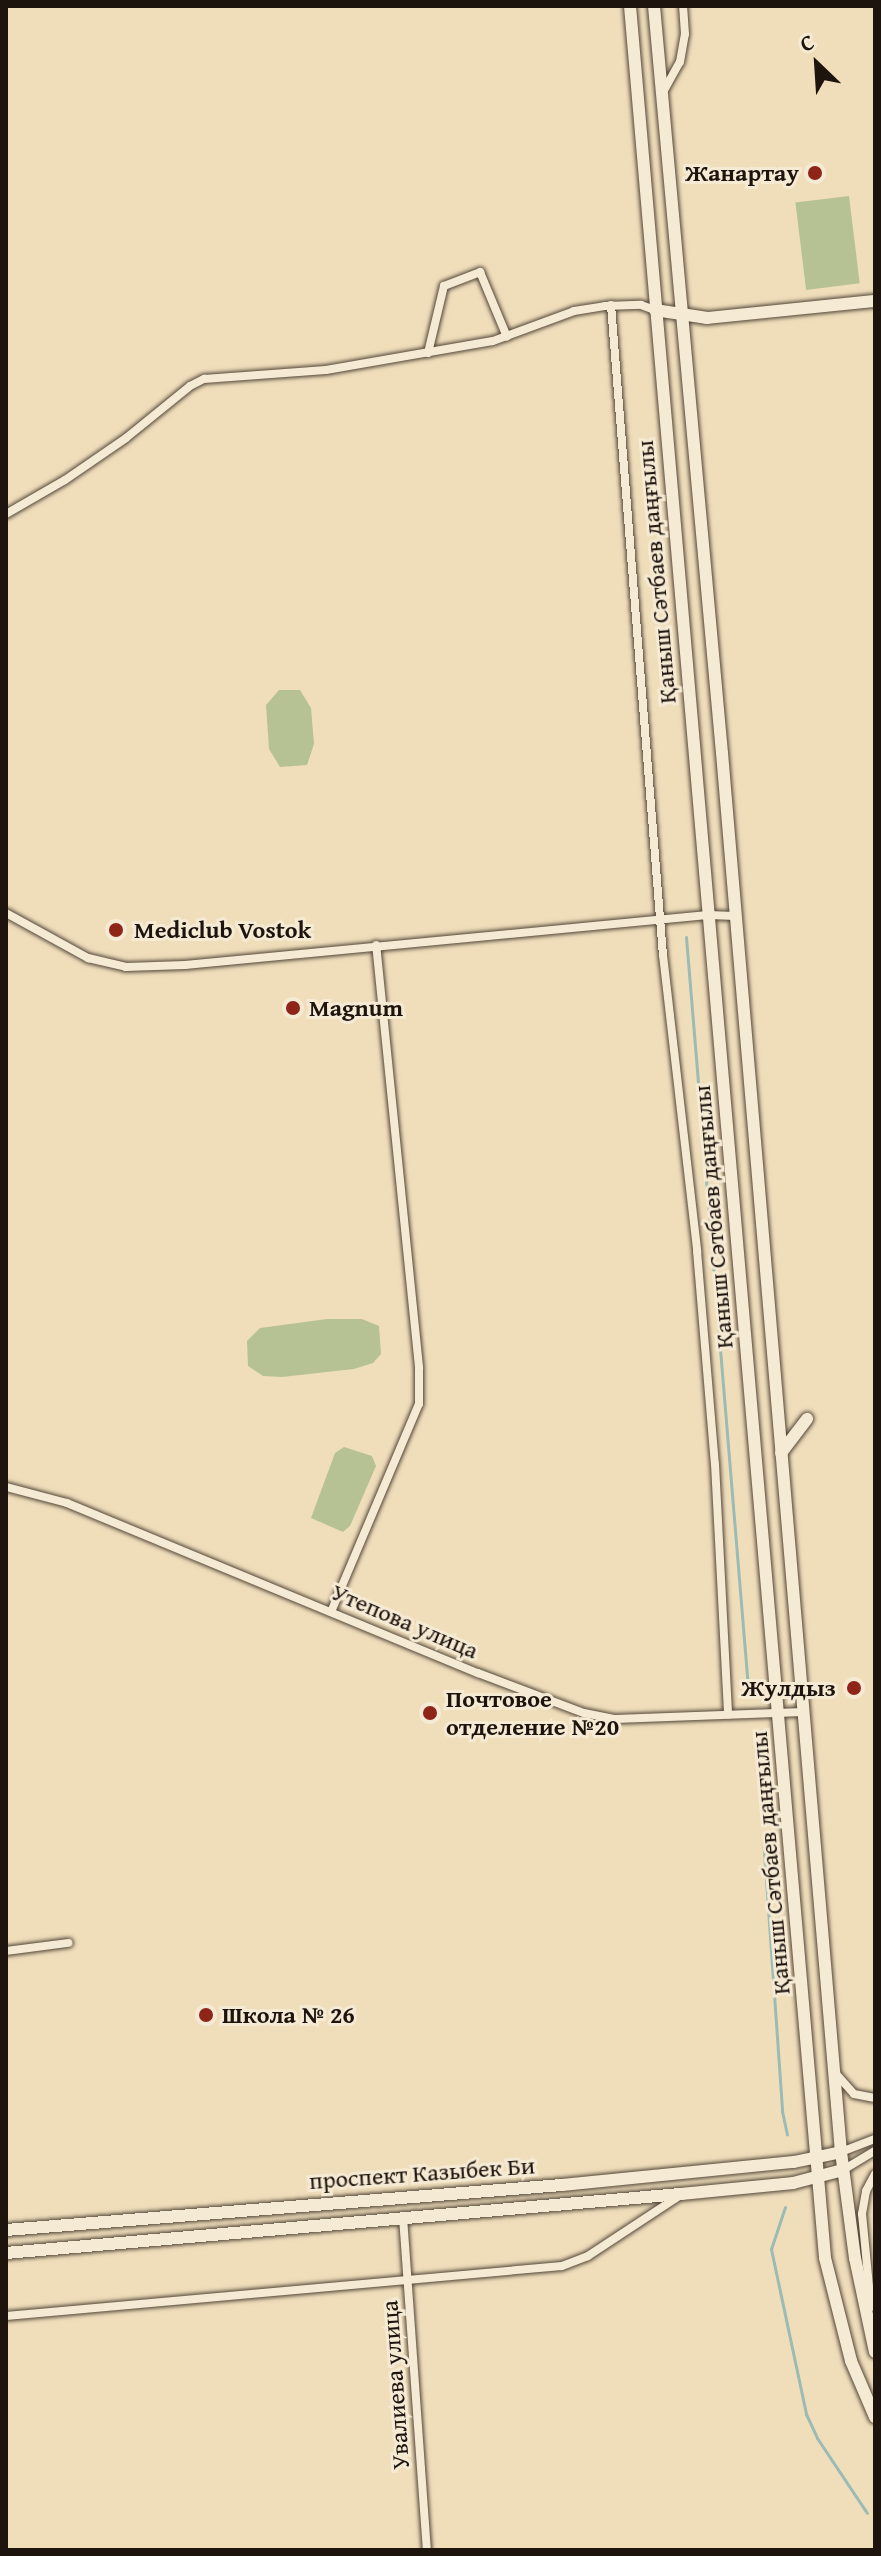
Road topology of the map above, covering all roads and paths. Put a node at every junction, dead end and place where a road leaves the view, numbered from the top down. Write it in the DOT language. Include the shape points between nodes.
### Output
graph roads {
  1 [pos="630,6"];
  2 [pos="654,6"];
  3 [pos="683,6"];
  4 [pos="662,95"];
  5 [pos="875,301"];
  6 [pos="611,305"];
  7 [pos="655,310"];
  8 [pos="682,315"];
  9 [pos="507,337"];
  10 [pos="428,353"];
  11 [pos="6,514"];
  12 [pos="6,913"];
  13 [pos="708,915"];
  14 [pos="735,916"];
  15 [pos="660,920"];
  16 [pos="376,945"];
  17 [pos="807,1419"];
  18 [pos="781,1453"];
  19 [pos="6,1487"];
  20 [pos="331,1612"];
  21 [pos="778,1712"];
  22 [pos="803,1712"];
  23 [pos="728,1715"];
  24 [pos="68,1943"];
  25 [pos="6,1951"];
  26 [pos="834,2072"];
  27 [pos="875,2098"];
  28 [pos="875,2139"];
  29 [pos="875,2151"];
  30 [pos="841,2152"];
  31 [pos="816,2158"];
  32 [pos="843,2170"];
  33 [pos="875,2174"];
  34 [pos="818,2178"];
  35 [pos="681,2194"];
  36 [pos="403,2217"];
  37 [pos="6,2230"];
  38 [pos="6,2253"];
  39 [pos="407,2281"];
  40 [pos="6,2316"];
  41 [pos="875,2352"];
  42 [pos="875,2417"];
  43 [pos="427,2550"];
  1 -- 7 [label="main road, Қаныш Сәтбаев даңғылы"];
  2 -- 4 [label="main road, Қаныш Сәтбаев даңғылы"];
  3 -- 4 [label="street" via="680,62"];
  4 -- 8 [label="main road, Қаныш Сәтбаев даңғылы"];
  5 -- 8 [label="main road" via="766,314"];
  6 -- 7 [label="street"];
  6 -- 9 [label="street" via="574,311"];
  6 -- 15 [label="street"];
  7 -- 8 [label="main road"];
  7 -- 13 [label="main road, Қаныш Сәтбаев даңғылы"];
  8 -- 14 [label="main road, Қаныш Сәтбаев даңғылы"];
  9 -- 10 [label="street"];
  9 -- 10 [label="street" via="480,272 444,286"];
  10 -- 11 [label="street" via="326,370 204,379 65,480"];
  12 -- 16 [label="street" via="88,958 126,967"];
  13 -- 14 [label="street"];
  13 -- 15 [label="street"];
  13 -- 21 [label="main road, Қаныш Сәтбаев даңғылы"];
  14 -- 18 [label="main road, Қаныш Сәтбаев даңғылы"];
  15 -- 16 [label="street"];
  15 -- 23 [label="street" via="714,1449"];
  16 -- 20 [label="street" via="419,1404"];
  17 -- 18 [label="main road"];
  18 -- 22 [label="main road, Қаныш Сәтбаев даңғылы"];
  19 -- 20 [label="street, Утепова улица" via="67,1503"];
  20 -- 23 [label="street, Утепова улица" via="584,1713 615,1719"];
  21 -- 22 [label="street, Утепова улица"];
  21 -- 23 [label="street, Утепова улица"];
  21 -- 31 [label="main road, Қаныш Сәтбаев даңғылы"];
  22 -- 26 [label="main road, Қаныш Сәтбаев даңғылы"];
  24 -- 25 [label="street"];
  26 -- 27 [label="street" via="854,2094"];
  26 -- 30 [label="main road, Қаныш Сәтбаев даңғылы"];
  28 -- 30 [label="street"];
  29 -- 32 [label="street"];
  30 -- 31 [label="main road, проспект Казыбек Би"];
  30 -- 32 [label="main road, Қаныш Сәтбаев даңғылы"];
  31 -- 34 [label="main road, Қаныш Сәтбаев даңғылы"];
  31 -- 37 [label="main road, проспект Казыбек Би" via="562,2185"];
  32 -- 34 [label="main road, проспект Казыбек Би"];
  32 -- 41 [label="main road, Қаныш Сәтбаев даңғылы"];
  33 -- 41 [label="street" via="862,2214"];
  34 -- 35 [label="main road, проспект Казыбек Би"];
  34 -- 42 [label="main road, Қаныш Сәтбаев даңғылы" via="825,2258 851,2361"];
  35 -- 36 [label="main road, проспект Казыбек Би"];
  35 -- 39 [label="street" via="588,2256 562,2266"];
  36 -- 38 [label="main road, проспект Казыбек Би"];
  36 -- 39 [label="street, Увалиева улица"];
  39 -- 40 [label="street"];
  39 -- 43 [label="street, Увалиева улица"];
}
